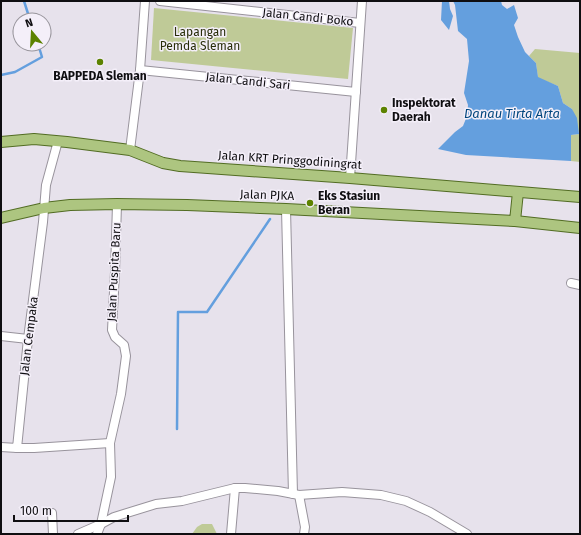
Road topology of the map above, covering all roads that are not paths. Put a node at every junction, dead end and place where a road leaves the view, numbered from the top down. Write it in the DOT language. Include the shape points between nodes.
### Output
graph roads {
  1 [pos="145,1"];
  2 [pos="160,1"];
  3 [pos="362,1"];
  4 [pos="360,23"];
  5 [pos="140,70"];
  6 [pos="356,92"];
  7 [pos="58,141"];
  8 [pos="1,142"];
  9 [pos="130,150"];
  10 [pos="350,178"];
  11 [pos="518,192"];
  12 [pos="580,197"];
  13 [pos="117,204"];
  14 [pos="44,208"];
  15 [pos="286,209"];
  16 [pos="1,218"];
  17 [pos="515,221"];
  18 [pos="580,228"];
  19 [pos="571,283"];
  20 [pos="580,285"];
  21 [pos="1,336"];
  22 [pos="28,339"];
  23 [pos="110,443"];
  24 [pos="1,447"];
  25 [pos="17,448"];
  26 [pos="235,488"];
  27 [pos="296,495"];
  28 [pos="52,513"];
  29 [pos="101,524"];
  30 [pos="53,534"];
  31 [pos="78,534"];
  32 [pos="97,534"];
  33 [pos="231,534"];
  34 [pos="304,534"];
  35 [pos="467,534"];
  1 -- 5 [label="street"];
  2 -- 4 [label="street, Jalan Candi Boko"];
  3 -- 4 [label="street"];
  4 -- 6 [label="street"];
  5 -- 6 [label="street, Jalan Candi Sari"];
  5 -- 9 [label="street"];
  6 -- 10 [label="street"];
  7 -- 8 [label="main road, Jalan KRT Pringgodiningrat" via="34,139"];
  7 -- 9 [label="main road, Jalan KRT Pringgodiningrat"];
  7 -- 14 [label="street, Jalan Cempaka" via="47,181"];
  9 -- 10 [label="main road, Jalan KRT Pringgodiningrat" via="163,163 180,166"];
  10 -- 11 [label="main road, Jalan KRT Pringgodiningrat"];
  11 -- 12 [label="main road, Jalan KRT Pringgodiningrat"];
  11 -- 17 [label="main road"];
  13 -- 14 [label="main road, Jalan PJKA"];
  13 -- 15 [label="main road, Jalan PJKA"];
  13 -- 23 [label="street, Jalan Puspita Baru" via="112,330 115,337 124,345 126,356"];
  14 -- 16 [label="main road, Jalan PJKA"];
  14 -- 22 [label="street, Jalan Cempaka"];
  15 -- 17 [label="main road, Jalan PJKA"];
  15 -- 27 [label="street"];
  17 -- 18 [label="main road, Jalan PJKA"];
  19 -- 20 [label="street"];
  21 -- 22 [label="street"];
  22 -- 25 [label="street, Jalan Cempaka"];
  23 -- 25 [label="street"];
  23 -- 29 [label="street, Jalan Puspita Baru" via="111,477"];
  24 -- 25 [label="street"];
  26 -- 27 [label="street"];
  26 -- 29 [label="street" via="156,504 114,516"];
  26 -- 33 [label="street"];
  27 -- 34 [label="street" via="305,527"];
  27 -- 35 [label="street" via="342,492 400,499 430,512"];
  28 -- 30 [label="street"];
  29 -- 31 [label="street"];
  29 -- 32 [label="street, Jalan Puspita Baru"];
}
